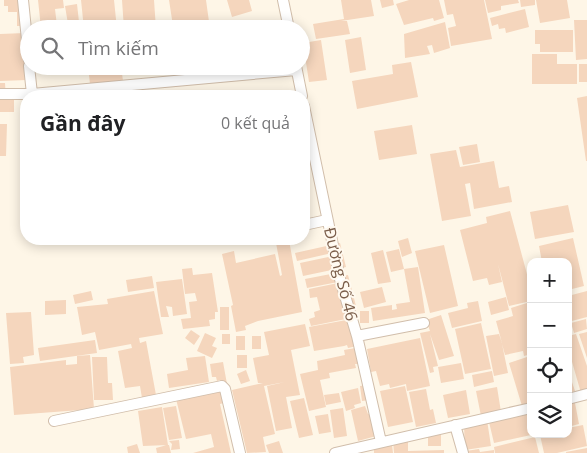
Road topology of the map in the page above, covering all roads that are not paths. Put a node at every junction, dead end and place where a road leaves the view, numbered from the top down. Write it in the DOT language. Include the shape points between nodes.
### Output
graph roads {
  1 [pos="22,0"];
  2 [pos="283,0"];
  3 [pos="24,20"];
  4 [pos="287,20"];
  5 [pos="30,75"];
  6 [pos="225,75"];
  7 [pos="298,75"];
  8 [pos="32,90"];
  9 [pos="73,90"];
  10 [pos="301,90"];
  11 [pos="0,94"];
  12 [pos="20,94"];
  13 [pos="310,136"];
  14 [pos="327,220"];
  15 [pos="310,224"];
  16 [pos="424,323"];
  17 [pos="357,336"];
  18 [pos="587,394"];
  19 [pos="572,398"];
  20 [pos="527,409"];
  21 [pos="54,421"];
  22 [pos="455,425"];
  23 [pos="381,442"];
  24 [pos="240,453"];
  25 [pos="335,453"];
  26 [pos="463,453"];
  1 -- 3 [label="lane"];
  2 -- 4 [label="lane"];
  5 -- 8 [label="lane"];
  6 -- 9 [label="lane"];
  7 -- 10 [label="lane"];
  11 -- 12 [label="lane"];
  13 -- 14 [label="lane, Đường Số 46"];
  14 -- 15 [label="lane"];
  14 -- 17 [label="lane, Đường Số 46"];
  16 -- 17 [label="lane"];
  17 -- 23 [label="lane, Đường Số 46"];
  18 -- 19 [label="lane"];
  20 -- 22 [label="lane"];
  21 -- 24 [label="lane" via="222,386"];
  22 -- 23 [label="lane"];
  22 -- 26 [label="lane"];
  23 -- 25 [label="lane"];
}
